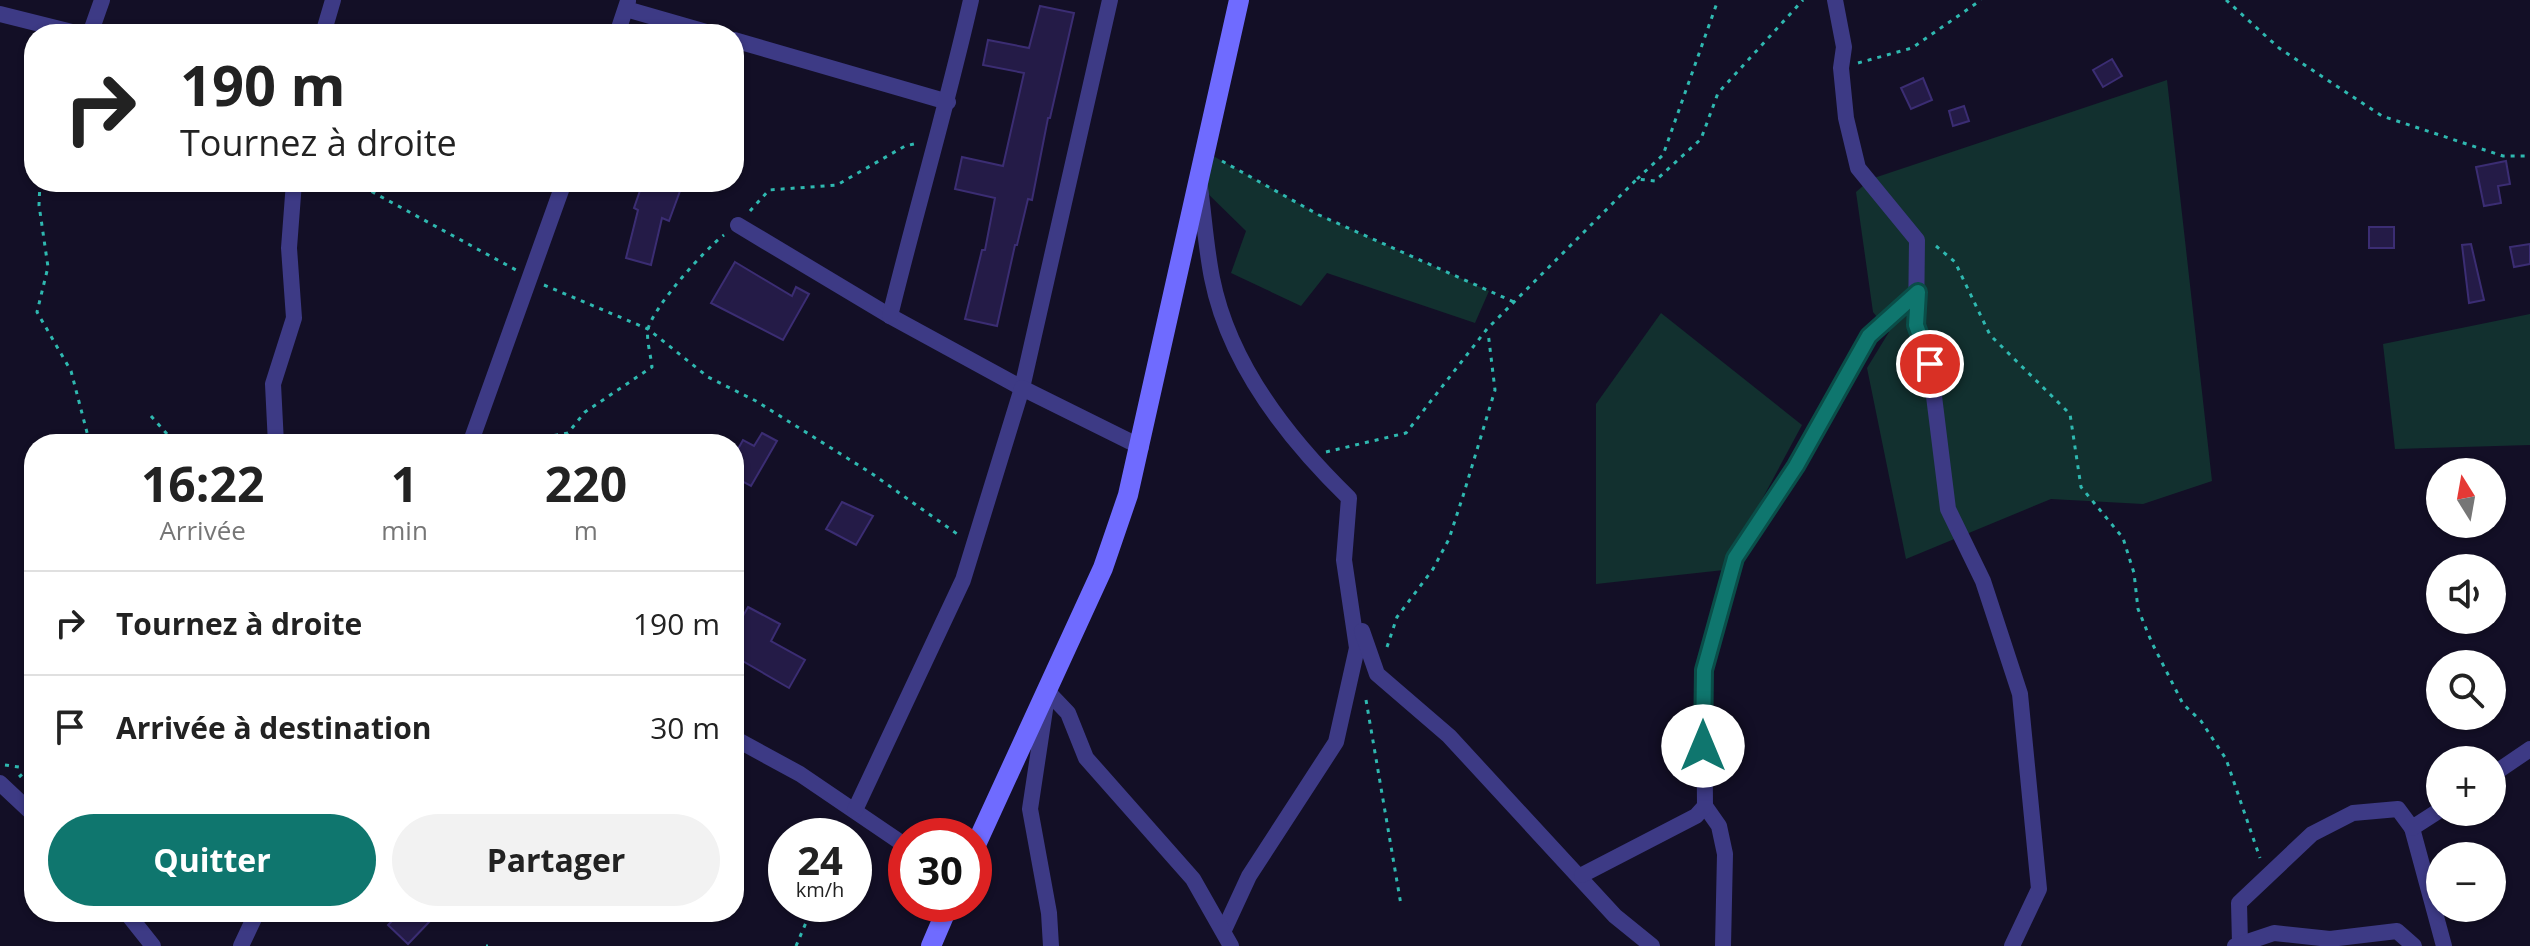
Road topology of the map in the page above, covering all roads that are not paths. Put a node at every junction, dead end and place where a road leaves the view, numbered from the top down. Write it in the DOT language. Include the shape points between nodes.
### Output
graph roads {
  1 [pos="102,0"];
  2 [pos="333,0"];
  3 [pos="971,0"];
  4 [pos="1110,0"];
  5 [pos="1239,0"];
  6 [pos="1835,0"];
  7 [pos="627,4"];
  8 [pos="0,14"];
  9 [pos="40,24"];
  10 [pos="94,24"];
  11 [pos="326,24"];
  12 [pos="620,24"];
  13 [pos="684,24"];
  14 [pos="744,43"];
  15 [pos="948,102"];
  16 [pos="1199,185"];
  17 [pos="293,192"];
  18 [pos="560,192"];
  19 [pos="738,225"];
  20 [pos="1918,292"];
  21 [pos="890,316"];
  22 [pos="1022,388"];
  23 [pos="276,434"];
  24 [pos="474,434"];
  25 [pos="1141,447"];
  26 [pos="1349,596"];
  27 [pos="1047,691"];
  28 [pos="744,744"];
  29 [pos="2530,749"];
  30 [pos="2506,765"];
  31 [pos="0,783"];
  32 [pos="24,806"];
  33 [pos="1705,806"];
  34 [pos="855,810"];
  35 [pos="988,818"];
  36 [pos="2426,819"];
  37 [pos="2412,828"];
  38 [pos="888,833"];
  39 [pos="1582,875"];
  40 [pos="134,922"];
  41 [pos="252,922"];
  42 [pos="941,922"];
  43 [pos="1224,930"];
  44 [pos="1648,945"];
  45 [pos="2238,945"];
  46 [pos="153,946"];
  47 [pos="241,946"];
  48 [pos="931,946"];
  49 [pos="1051,946"];
  50 [pos="1231,946"];
  51 [pos="1723,946"];
  52 [pos="2012,946"];
  53 [pos="2414,946"];
  54 [pos="2444,946"];
  1 -- 10 [label="street"];
  2 -- 11 [label="street"];
  3 -- 15 [label="street"];
  4 -- 22 [label="street"];
  5 -- 16 [label="street"];
  6 -- 20 [label="street" via="1844,47 1846,118 1858,168 1917,240"];
  7 -- 12 [label="street"];
  7 -- 13 [label="street"];
  8 -- 9 [label="street"];
  14 -- 15 [label="street"];
  15 -- 21 [label="street"];
  16 -- 25 [label="street"];
  16 -- 26 [label="street" via="1212,280 1251,379 1288,433 1349,498 1344,560"];
  17 -- 23 [label="street" via="289,248 294,318 273,384"];
  18 -- 24 [label="street"];
  19 -- 21 [label="street"];
  20 -- 33 [label="street" via="1869,336 1796,466 1735,558 1704,670"];
  20 -- 52 [label="street" via="1916,325 1930,364 1948,509 1983,581 2020,694 2039,889"];
  21 -- 22 [label="street"];
  22 -- 25 [label="street"];
  22 -- 34 [label="street" via="963,580"];
  25 -- 27 [label="street" via="1103,568"];
  26 -- 39 [label="street" via="1377,674 1449,736"];
  26 -- 43 [label="street" via="1357,648 1336,742 1249,876"];
  27 -- 35 [label="street"];
  27 -- 43 [label="street" via="1068,713 1086,758 1193,879"];
  27 -- 49 [label="street" via="1030,809"];
  28 -- 34 [label="street"];
  29 -- 30 [label="street"];
  31 -- 32 [label="street"];
  33 -- 39 [label="street" via="1696,816"];
  33 -- 51 [label="street" via="1719,826 1725,854"];
  34 -- 38 [label="street"];
  36 -- 37 [label="street"];
  37 -- 45 [label="street" via="2398,809 2353,813 2312,834 2239,903"];
  37 -- 54 [label="street"];
  39 -- 44 [label="street" via="1615,916"];
  40 -- 46 [label="street"];
  41 -- 47 [label="street"];
  42 -- 48 [label="street"];
  43 -- 50 [label="street"];
  45 -- 53 [label="street" via="2274,933 2330,939 2397,931"];
}
